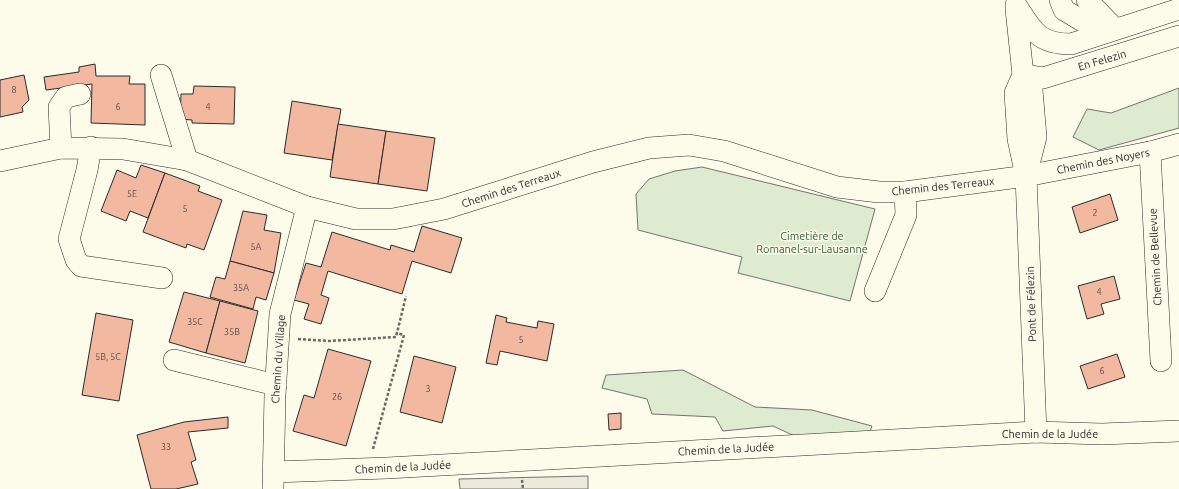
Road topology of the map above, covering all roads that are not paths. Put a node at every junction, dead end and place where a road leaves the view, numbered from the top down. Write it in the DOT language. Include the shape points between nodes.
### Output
graph roads {
  1 [pos="1060,0"];
  2 [pos="1087,0"];
  3 [pos="1016,3"];
  4 [pos="1175,6"];
  5 [pos="1115,29"];
  6 [pos="1179,36"];
  7 [pos="161,75"];
  8 [pos="1023,75"];
  9 [pos="80,94"];
  10 [pos="1179,144"];
  11 [pos="91,147"];
  12 [pos="61,148"];
  13 [pos="1150,152"];
  14 [pos="187,160"];
  15 [pos="0,161"];
  16 [pos="1026,176"];
  17 [pos="905,192"];
  18 [pos="307,207"];
  19 [pos="162,278"];
  20 [pos="875,291"];
  21 [pos="174,360"];
  22 [pos="1161,361"];
  23 [pos="276,384"];
  24 [pos="1179,431"];
  25 [pos="1036,432"];
  26 [pos="273,481"];
  1 -- 5 [label="street" via="1064,10 1091,26"];
  2 -- 5 [label="street"];
  3 -- 5 [label="street" via="1031,30 1050,42 1071,44"];
  3 -- 8 [label="street, Pont de Félezin"];
  4 -- 5 [label="street"];
  6 -- 8 [label="street, En Felezin" via="1043,78"];
  7 -- 14 [label="street"];
  8 -- 16 [label="street, Pont de Félezin" via="1032,90 1036,137"];
  9 -- 12 [label="street" via="66,97 59,107"];
  10 -- 13 [label="street, Chemin des Noyers"];
  11 -- 12 [label="street, Chemin des Terreaux"];
  11 -- 14 [label="street, Chemin des Terreaux" via="123,149"];
  11 -- 19 [label="street" via="68,239 76,260 81,266"];
  12 -- 15 [label="street, Chemin des Terreaux"];
  13 -- 16 [label="street, Chemin des Noyers"];
  13 -- 22 [label="street, Chemin de Bellevue"];
  14 -- 18 [label="street, Chemin des Terreaux"];
  16 -- 17 [label="street, Chemin des Terreaux"];
  16 -- 25 [label="street, Pont de Félezin"];
  17 -- 18 [label="street, Chemin des Terreaux" via="837,187 724,151 689,145 649,148 600,160 444,209 393,219 356,219"];
  17 -- 20 [label="street" via="906,215"];
  18 -- 23 [label="street, Chemin du Village" via="280,314"];
  21 -- 23 [label="street"];
  23 -- 26 [label="street, Chemin du Village"];
  24 -- 25 [label="street, Chemin de la Judée" via="1102,434"];
  25 -- 26 [label="street, Chemin de la Judée" via="368,469"];
}
